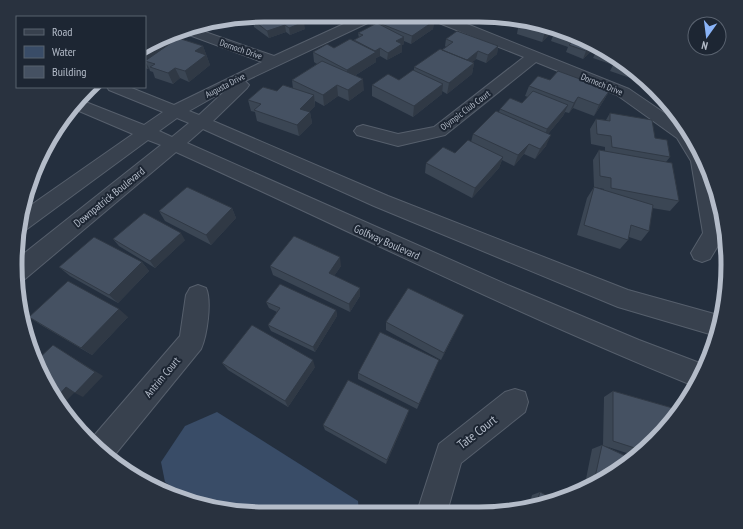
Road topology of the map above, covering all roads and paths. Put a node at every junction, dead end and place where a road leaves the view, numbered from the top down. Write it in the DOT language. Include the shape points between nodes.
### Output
graph roads {
  1 [pos="358,22"];
  2 [pos="449,22"];
  3 [pos="194,33"];
  4 [pos="534,57"];
  5 [pos="274,61"];
  6 [pos="118,88"];
  7 [pos="81,106"];
  8 [pos="176,111"];
  9 [pos="201,122"];
  10 [pos="363,131"];
  11 [pos="146,133"];
  12 [pos="682,134"];
  13 [pos="685,137"];
  14 [pos="173,144"];
  15 [pos="692,148"];
  16 [pos="701,168"];
  17 [pos="27,218"];
  18 [pos="702,253"];
  19 [pos="22,268"];
  20 [pos="198,295"];
  21 [pos="714,324"];
  22 [pos="695,374"];
  23 [pos="515,402"];
  24 [pos="104,446"];
  25 [pos="433,507"];
  1 -- 5 [label="street, Augusta Drive"];
  2 -- 4 [label="street, Dornoch Drive"];
  3 -- 5 [label="street, Dornoch Drive"];
  4 -- 10 [label="street, Olympic Club Court" via="439,131 398,140"];
  4 -- 12 [label="street, Dornoch Drive" via="623,92 658,114"];
  5 -- 8 [label="street, Augusta Drive"];
  5 -- 9 [label="street, Augusta Drive" via="242,85"];
  6 -- 8 [label="street"];
  7 -- 11 [label="street, Golfway Boulevard"];
  8 -- 9 [label="street"];
  8 -- 11 [label="street"];
  9 -- 14 [label="street, Downpatrick Boulevard"];
  9 -- 21 [label="street" via="381,201 626,300"];
  11 -- 14 [label="street, Golfway Boulevard"];
  11 -- 17 [label="street"];
  13 -- 15 [label="street, Dornoch Drive"];
  14 -- 19 [label="street, Downpatrick Boulevard"];
  14 -- 22 [label="street, Golfway Boulevard" via="361,231 606,339"];
  16 -- 18 [label="street, Dornoch Drive" via="714,234"];
  20 -- 24 [label="street, Antrim Court" via="192,341"];
  23 -- 25 [label="street, Tate Court" via="449,454"];
}
